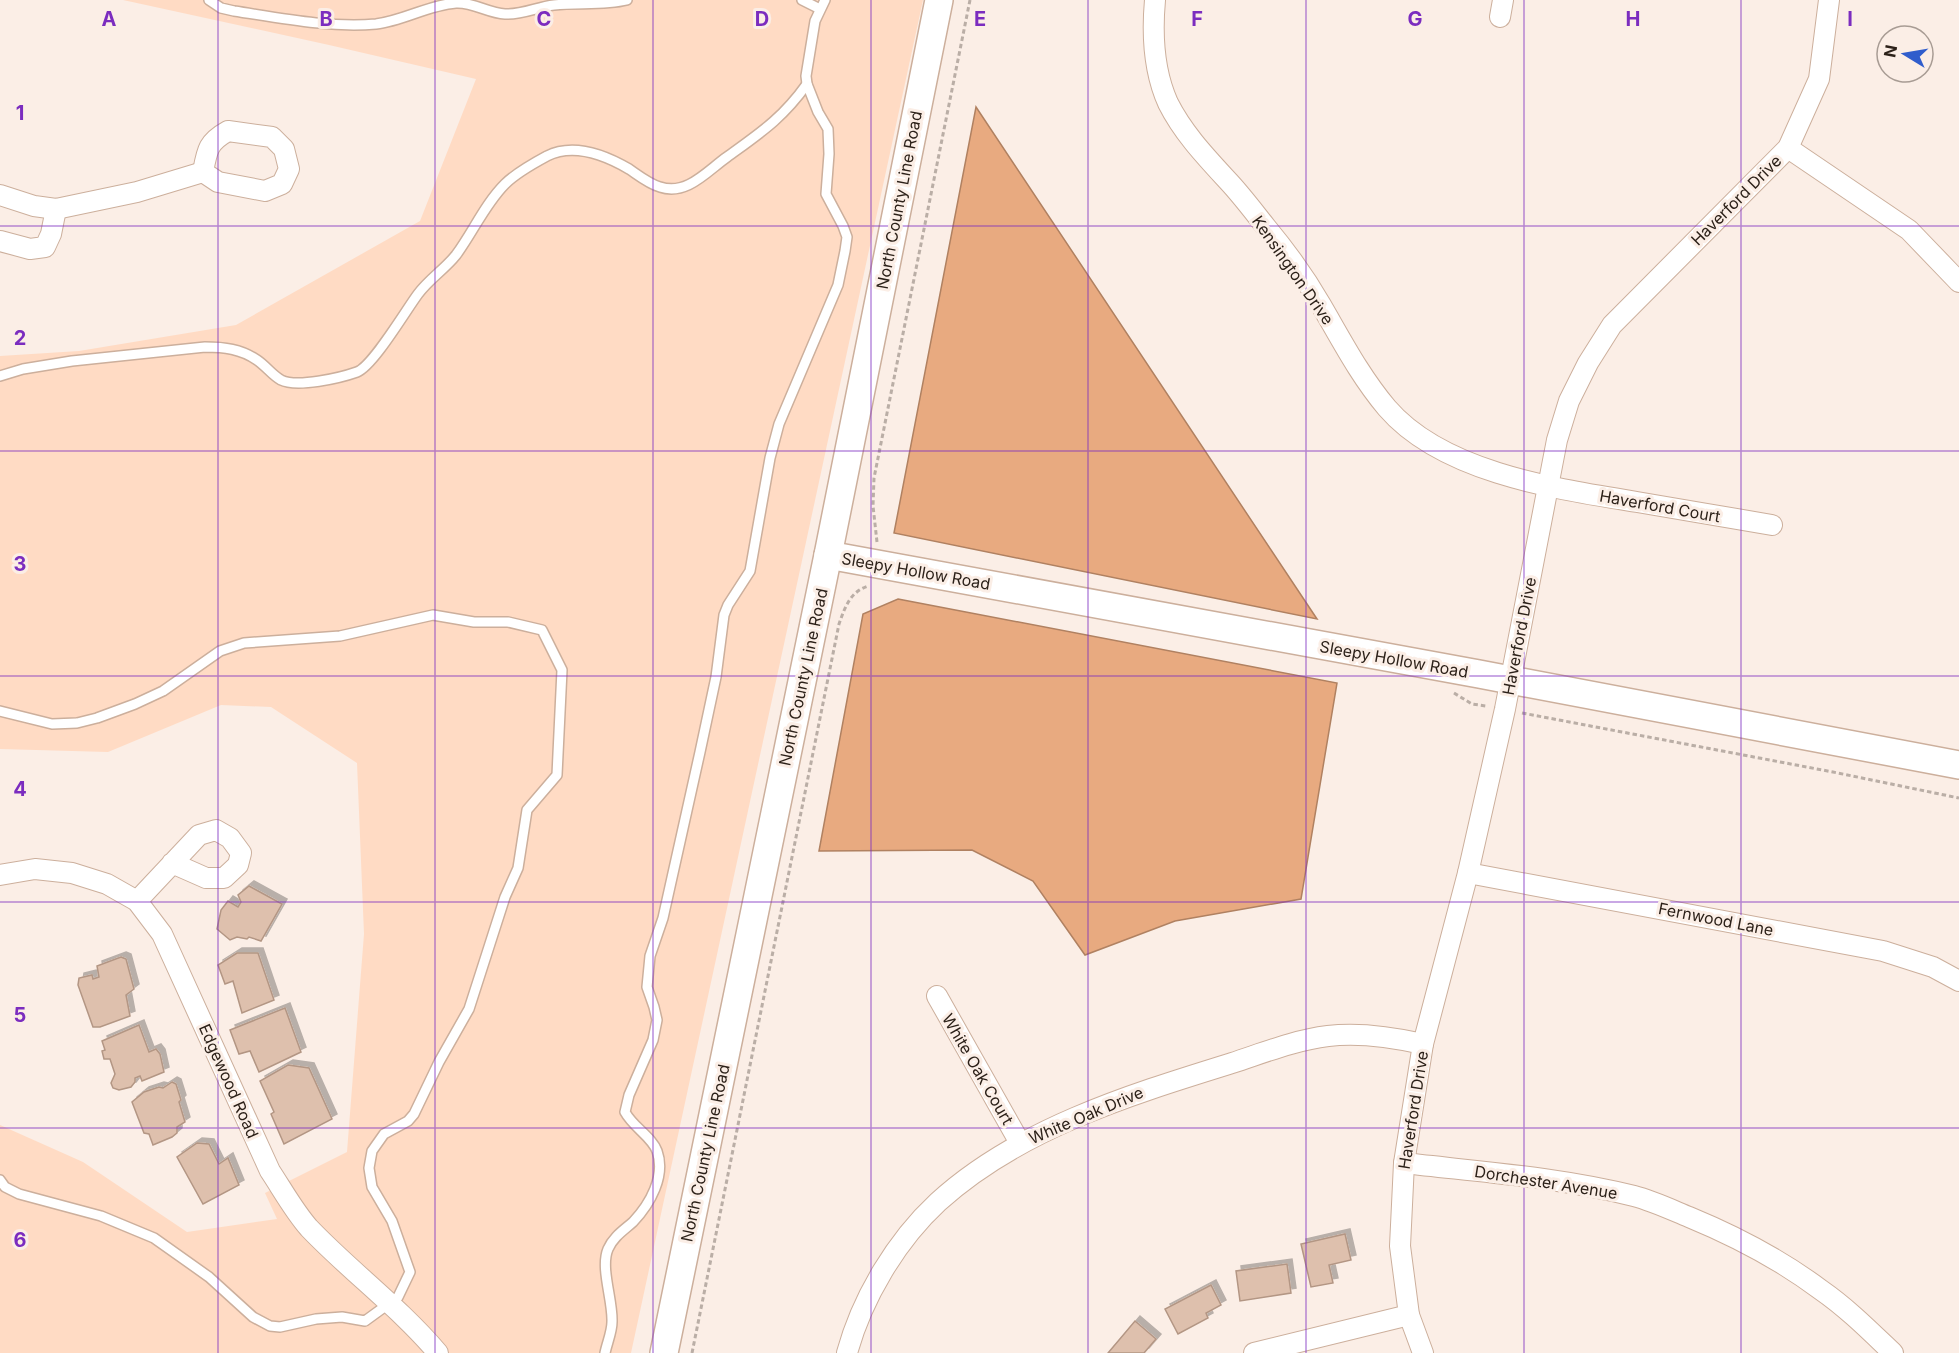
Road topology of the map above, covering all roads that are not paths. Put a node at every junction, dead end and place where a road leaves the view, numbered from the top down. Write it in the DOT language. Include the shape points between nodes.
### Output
graph roads {
  1 [pos="209,0"];
  2 [pos="627,0"];
  3 [pos="802,0"];
  4 [pos="825,0"];
  5 [pos="939,0"];
  6 [pos="1155,0"];
  7 [pos="1828,0"];
  8 [pos="820,9"];
  9 [pos="807,84"];
  10 [pos="1788,148"];
  11 [pos="202,172"];
  12 [pos="0,195"];
  13 [pos="56,209"];
  14 [pos="0,241"];
  15 [pos="1959,282"];
  16 [pos="0,376"];
  17 [pos="1548,487"];
  18 [pos="1772,525"];
  19 [pos="828,555"];
  20 [pos="1511,680"];
  21 [pos="0,711"];
  22 [pos="1959,765"];
  23 [pos="172,863"];
  24 [pos="1468,873"];
  25 [pos="0,875"];
  26 [pos="137,901"];
  27 [pos="1959,981"];
  28 [pos="937,996"];
  29 [pos="1423,1044"];
  30 [pos="1020,1143"];
  31 [pos="1404,1163"];
  32 [pos="0,1180"];
  33 [pos="390,1303"];
  34 [pos="1410,1315"];
  35 [pos="438,1353"];
  36 [pos="605,1353"];
  37 [pos="664,1353"];
  38 [pos="847,1353"];
  39 [pos="1254,1353"];
  40 [pos="1422,1353"];
  41 [pos="1893,1353"];
  1 -- 2 [label="lane" via="234,11 319,23 377,24 459,3 508,15 554,5"];
  3 -- 8 [label="lane"];
  4 -- 8 [label="lane"];
  5 -- 19 [label="street, North County Line Road"];
  6 -- 17 [label="street, Kensington Drive" via="1155,46 1168,102 1202,153 1270,232 1314,294 1364,380 1407,427 1442,449 1474,465"];
  7 -- 10 [label="street, Haverford Drive" via="1819,79"];
  8 -- 9 [label="lane"];
  9 -- 16 [label="lane" via="759,135 692,184 676,189 660,188 607,158 590,153 569,150 532,165 506,183 455,256 419,293 360,370 314,382 283,381 258,360 227,348 205,347 72,361"];
  9 -- 36 [label="lane" via="828,129 826,194 847,237 845,251 837,285 779,424 750,571 724,615 714,687 663,918 650,956 647,987 657,1020 625,1112 657,1150 657,1186 634,1221 608,1249 606,1270 612,1323"];
  10 -- 15 [label="street" via="1909,230"];
  10 -- 17 [label="street, Haverford Drive" via="1611,326 1569,400"];
  11 -- 13 [label="street" via="137,192"];
  12 -- 13 [label="street"];
  13 -- 14 [label="street" via="45,247 30,249"];
  17 -- 18 [label="street, Haverford Court"];
  17 -- 20 [label="street, Haverford Drive"];
  19 -- 20 [label="street, Sleepy Hollow Road"];
  19 -- 37 [label="street, North County Line Road"];
  20 -- 22 [label="street, Sleepy Hollow Road"];
  20 -- 24 [label="street, Haverford Drive"];
  21 -- 33 [label="lane" via="52,724 77,723 163,691 228,648 268,640 340,636 433,615 474,622 508,622 542,630 562,670 557,775 527,810 518,868 469,1009 414,1114 384,1134 372,1151 372,1187 392,1221 410,1272 398,1297"];
  23 -- 26 [label="street"];
  24 -- 27 [label="street, Fernwood Lane" via="1883,951 1933,967"];
  24 -- 29 [label="street, Haverford Drive"];
  25 -- 26 [label="street, Edgewood Road" via="36,870 72,873 107,884"];
  26 -- 33 [label="street, Edgewood Road" via="162,934 270,1171 308,1227"];
  28 -- 30 [label="street, White Oak Court"];
  29 -- 30 [label="street, White Oak Drive" via="1357,1034 1312,1038 1142,1091"];
  29 -- 31 [label="street, Haverford Drive"];
  30 -- 38 [label="street, White Oak Drive" via="962,1182 915,1228 876,1284"];
  31 -- 34 [label="street, Haverford Drive" via="1400,1246"];
  31 -- 41 [label="street, Dorchester Avenue" via="1586,1185 1674,1211 1779,1262 1822,1290"];
  32 -- 33 [label="lane" via="19,1194 100,1216 154,1238 209,1277 253,1317 270,1326 342,1317 365,1321"];
  33 -- 35 [label="street, Edgewood Road"];
  34 -- 39 [label="street"];
  34 -- 40 [label="street, Haverford Drive"];
}
